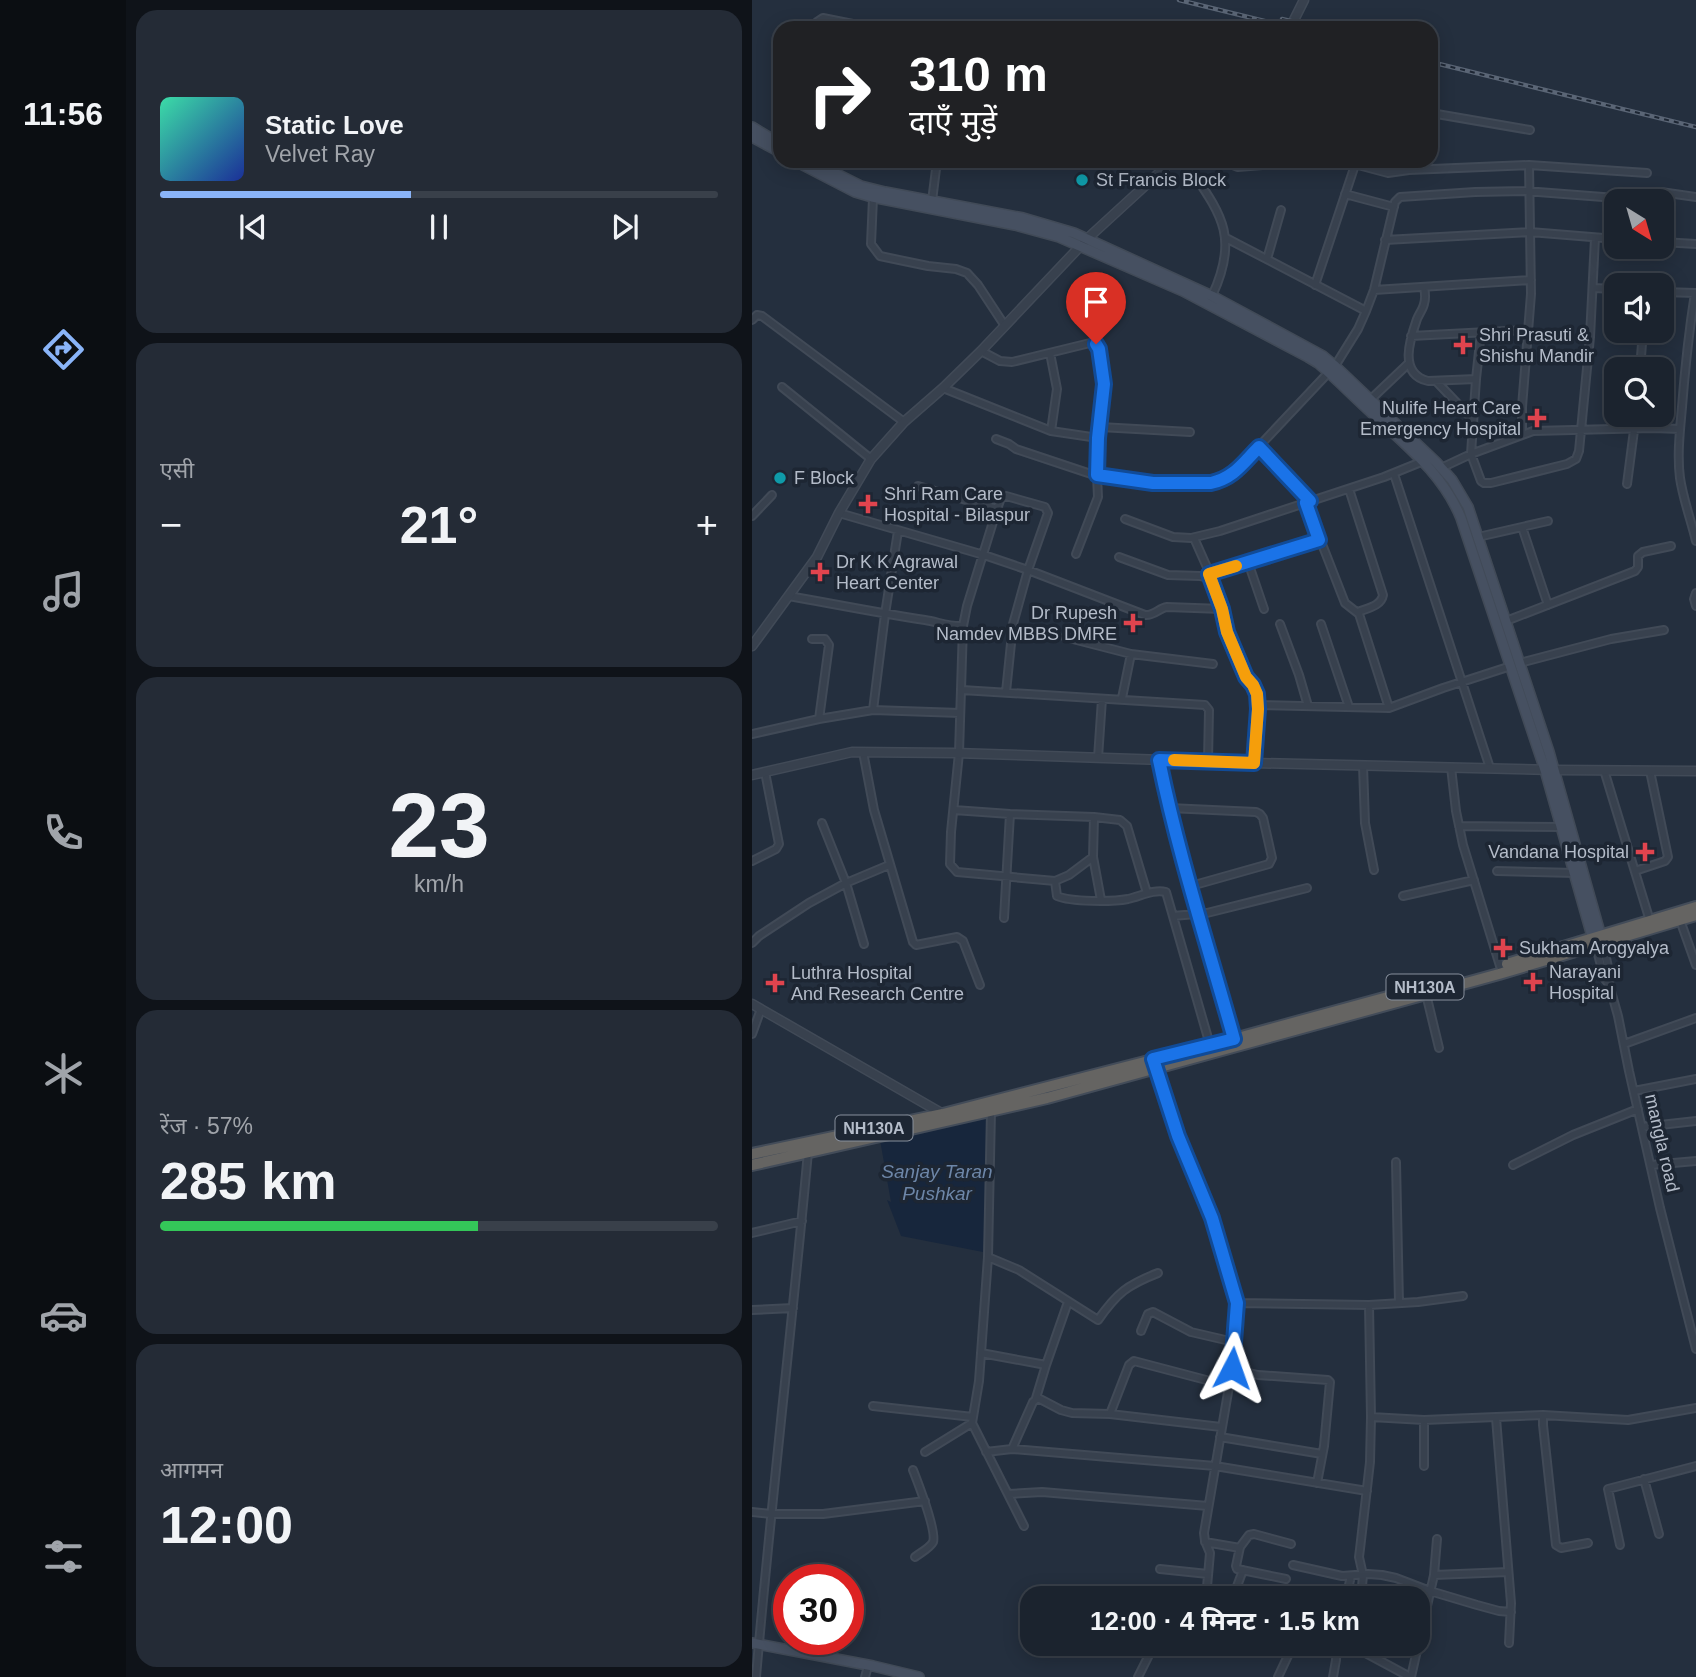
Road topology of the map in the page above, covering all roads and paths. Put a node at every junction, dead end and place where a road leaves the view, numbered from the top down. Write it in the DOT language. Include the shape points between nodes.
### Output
graph roads {
  1 [pos="1304,0"];
  2 [pos="818,21"];
  3 [pos="835,21"];
  4 [pos="1294,21"];
  5 [pos="1438,114"];
  6 [pos="752,127"];
  7 [pos="1530,130"];
  8 [pos="752,137"];
  9 [pos="773,140"];
  10 [pos="773,148"];
  11 [pos="1529,165"];
  12 [pos="809,168"];
  13 [pos="829,168"];
  14 [pos="937,168"];
  15 [pos="1164,168"];
  16 [pos="1190,168"];
  17 [pos="1354,168"];
  18 [pos="1366,168"];
  19 [pos="1401,168"];
  20 [pos="1402,171"];
  21 [pos="1647,173"];
  22 [pos="1529,191"];
  23 [pos="1345,194"];
  24 [pos="1674,194"];
  25 [pos="1604,197"];
  26 [pos="1695,197"];
  27 [pos="873,198"];
  28 [pos="932,201"];
  29 [pos="1394,207"];
  30 [pos="1281,210"];
  31 [pos="1530,232"];
  32 [pos="1226,238"];
  33 [pos="1595,238"];
  34 [pos="1604,238"];
  35 [pos="1386,240"];
  36 [pos="1084,242"];
  37 [pos="1674,243"];
  38 [pos="1695,244"];
  39 [pos="1267,260"];
  40 [pos="1531,279"];
  41 [pos="1316,285"];
  42 [pos="1424,287"];
  43 [pos="1593,288"];
  44 [pos="1604,288"];
  45 [pos="1374,290"];
  46 [pos="1674,292"];
  47 [pos="1695,293"];
  48 [pos="1212,296"];
  49 [pos="1366,311"];
  50 [pos="752,320"];
  51 [pos="1005,326"];
  52 [pos="1527,330"];
  53 [pos="1481,332"];
  54 [pos="1411,336"];
  55 [pos="1686,348"];
  56 [pos="1695,350"];
  57 [pos="981,351"];
  58 [pos="1050,353"];
  59 [pos="1409,363"];
  60 [pos="1332,369"];
  61 [pos="1476,379"];
  62 [pos="1436,381"];
  63 [pos="782,387"];
  64 [pos="943,388"];
  65 [pos="1370,400"];
  66 [pos="1473,420"];
  67 [pos="904,422"];
  68 [pos="1100,427"];
  69 [pos="1635,428"];
  70 [pos="1680,429"];
  71 [pos="1581,430"];
  72 [pos="1051,431"];
  73 [pos="1190,432"];
  74 [pos="1522,434"];
  75 [pos="1098,438"];
  76 [pos="996,439"];
  77 [pos="1259,447"];
  78 [pos="1471,454"];
  79 [pos="871,459"];
  80 [pos="1427,459"];
  81 [pos="1437,470"];
  82 [pos="1394,474"];
  83 [pos="1097,475"];
  84 [pos="1627,484"];
  85 [pos="918,486"];
  86 [pos="1349,489"];
  87 [pos="772,495"];
  88 [pos="1308,502"];
  89 [pos="1695,506"];
  90 [pos="1687,508"];
  91 [pos="997,509"];
  92 [pos="839,513"];
  93 [pos="752,516"];
  94 [pos="1125,519"];
  95 [pos="1548,521"];
  96 [pos="1522,527"];
  97 [pos="898,531"];
  98 [pos="1478,537"];
  99 [pos="1194,538"];
  100 [pos="1319,540"];
  101 [pos="1695,541"];
  102 [pos="1671,546"];
  103 [pos="1076,554"];
  104 [pos="984,555"];
  105 [pos="1119,557"];
  106 [pos="1248,562"];
  107 [pos="1028,570"];
  108 [pos="1210,576"];
  109 [pos="1695,593"];
  110 [pos="789,596"];
  111 [pos="1548,605"];
  112 [pos="1695,606"];
  113 [pos="1222,609"];
  114 [pos="1264,609"];
  115 [pos="1358,612"];
  116 [pos="885,614"];
  117 [pos="1506,621"];
  118 [pos="1280,624"];
  119 [pos="1321,624"];
  120 [pos="963,626"];
  121 [pos="1664,630"];
  122 [pos="1065,637"];
  123 [pos="812,639"];
  124 [pos="752,646"];
  125 [pos="1131,654"];
  126 [pos="1213,664"];
  127 [pos="1516,664"];
  128 [pos="1461,682"];
  129 [pos="962,690"];
  130 [pos="1006,692"];
  131 [pos="1122,698"];
  132 [pos="1102,699"];
  133 [pos="1259,705"];
  134 [pos="1308,706"];
  135 [pos="1349,708"];
  136 [pos="1389,708"];
  137 [pos="873,710"];
  138 [pos="960,713"];
  139 [pos="819,719"];
  140 [pos="752,734"];
  141 [pos="863,752"];
  142 [pos="959,753"];
  143 [pos="1098,758"];
  144 [pos="1159,760"];
  145 [pos="1208,761"];
  146 [pos="1254,763"];
  147 [pos="1363,765"];
  148 [pos="1451,767"];
  149 [pos="1490,768"];
  150 [pos="1550,770"];
  151 [pos="1604,770"];
  152 [pos="1650,771"];
  153 [pos="1695,771"];
  154 [pos="765,772"];
  155 [pos="752,775"];
  156 [pos="1169,808"];
  157 [pos="954,810"];
  158 [pos="1010,814"];
  159 [pos="1094,817"];
  160 [pos="822,823"];
  161 [pos="1459,826"];
  162 [pos="1561,827"];
  163 [pos="1093,857"];
  164 [pos="752,861"];
  165 [pos="889,864"];
  166 [pos="1374,870"];
  167 [pos="1497,871"];
  168 [pos="1635,871"];
  169 [pos="1574,873"];
  170 [pos="1007,876"];
  171 [pos="1474,880"];
  172 [pos="1055,881"];
  173 [pos="846,883"];
  174 [pos="1191,886"];
  175 [pos="1307,888"];
  176 [pos="1147,893"];
  177 [pos="1403,896"];
  178 [pos="1101,900"];
  179 [pos="1695,907"];
  180 [pos="1199,914"];
  181 [pos="1695,915"];
  182 [pos="1173,916"];
  183 [pos="1004,918"];
  184 [pos="1680,920"];
  185 [pos="1650,921"];
  186 [pos="1598,941"];
  187 [pos="752,943"];
  188 [pos="864,944"];
  189 [pos="1695,965"];
  190 [pos="1500,966"];
  191 [pos="980,985"];
  192 [pos="1426,994"];
  193 [pos="752,1004"];
  194 [pos="1368,1006"];
  195 [pos="761,1009"];
  196 [pos="1695,1018"];
  197 [pos="752,1034"];
  198 [pos="1234,1039"];
  199 [pos="1624,1044"];
  200 [pos="1210,1045"];
  201 [pos="1439,1048"];
  202 [pos="1154,1063"];
  203 [pos="1695,1079"];
  204 [pos="1634,1091"];
  205 [pos="1638,1109"];
  206 [pos="991,1111"];
  207 [pos="943,1114"];
  208 [pos="1695,1121"];
  209 [pos="1642,1127"];
  210 [pos="808,1153"];
  211 [pos="752,1154"];
  212 [pos="1695,1161"];
  213 [pos="1396,1162"];
  214 [pos="752,1165"];
  215 [pos="1513,1165"];
  216 [pos="1651,1165"];
  217 [pos="802,1221"];
  218 [pos="752,1233"];
  219 [pos="988,1257"];
  220 [pos="1158,1273"];
  221 [pos="1463,1296"];
  222 [pos="1068,1302"];
  223 [pos="1237,1303"];
  224 [pos="1399,1303"];
  225 [pos="1369,1305"];
  226 [pos="793,1308"];
  227 [pos="752,1310"];
  228 [pos="1141,1331"];
  229 [pos="1234,1342"];
  230 [pos="1695,1349"];
  231 [pos="981,1353"];
  232 [pos="1046,1365"];
  233 [pos="1232,1368"];
  234 [pos="1229,1386"];
  235 [pos="1036,1398"];
  236 [pos="873,1406"];
  237 [pos="1695,1408"];
  238 [pos="1110,1414"];
  239 [pos="1544,1415"];
  240 [pos="1371,1417"];
  241 [pos="1496,1418"];
  242 [pos="973,1420"];
  243 [pos="1424,1420"];
  244 [pos="1221,1427"];
  245 [pos="1220,1437"];
  246 [pos="1012,1449"];
  247 [pos="925,1452"];
  248 [pos="986,1452"];
  249 [pos="1322,1454"];
  250 [pos="1215,1466"];
  251 [pos="1424,1466"];
  252 [pos="1695,1466"];
  253 [pos="913,1470"];
  254 [pos="1644,1479"];
  255 [pos="1317,1483"];
  256 [pos="1367,1491"];
  257 [pos="1008,1494"];
  258 [pos="925,1502"];
  259 [pos="1209,1506"];
  260 [pos="752,1512"];
  261 [pos="771,1514"];
  262 [pos="1024,1525"];
  263 [pos="1659,1534"];
  264 [pos="1437,1539"];
  265 [pos="1205,1542"];
  266 [pos="1588,1543"];
  267 [pos="1292,1544"];
  268 [pos="1619,1545"];
  269 [pos="1240,1548"];
  270 [pos="915,1557"];
  271 [pos="1293,1565"];
  272 [pos="1160,1569"];
  273 [pos="1243,1570"];
  274 [pos="1508,1572"];
  275 [pos="1208,1574"];
  276 [pos="1362,1574"];
  277 [pos="1434,1575"];
  278 [pos="1351,1576"];
  279 [pos="1286,1579"];
  280 [pos="1207,1586"];
  281 [pos="1238,1586"];
  282 [pos="1349,1586"];
  283 [pos="1362,1586"];
  284 [pos="1417,1586"];
  285 [pos="1430,1591"];
  286 [pos="1511,1612"];
  287 [pos="756,1643"];
  288 [pos="1509,1643"];
  289 [pos="1149,1656"];
  290 [pos="1288,1656"];
  291 [pos="1336,1656"];
  292 [pos="1370,1656"];
  293 [pos="1416,1656"];
  294 [pos="825,1657"];
  295 [pos="868,1665"];
  296 [pos="903,1675"];
  297 [pos="756,1677"];
  298 [pos="865,1677"];
  299 [pos="919,1677"];
  300 [pos="1139,1677"];
  301 [pos="1278,1677"];
  302 [pos="1333,1677"];
  303 [pos="1411,1677"];
  1 -- 4 [label="street"];
  2 -- 3 [label="street"];
  5 -- 7 [label="street"];
  6 -- 9 [label="main road"];
  8 -- 10 [label="main road"];
  11 -- 20 [label="street"];
  11 -- 21 [label="street"];
  11 -- 22 [label="street"];
  12 -- 27 [label="main road"];
  13 -- 28 [label="main road" via="861,186"];
  14 -- 28 [label="street"];
  15 -- 36 [label="street"];
  16 -- 32 [label="street" via="1214,203"];
  17 -- 23 [label="street"];
  18 -- 20 [label="street" via="1383,173"];
  19 -- 20 [label="street"];
  22 -- 25 [label="street"];
  22 -- 29 [label="street" via="1403,196"];
  22 -- 31 [label="street"];
  23 -- 29 [label="street"];
  23 -- 41 [label="street"];
  24 -- 26 [label="street"];
  27 -- 36 [label="main road"];
  27 -- 51 [label="street" via="871,244 880,256 967,273"];
  28 -- 36 [label="main road" via="1064,229"];
  29 -- 35 [label="street"];
  30 -- 39 [label="street"];
  31 -- 33 [label="street"];
  31 -- 35 [label="street"];
  31 -- 40 [label="street"];
  32 -- 39 [label="street"];
  32 -- 48 [label="street" via="1224,268"];
  33 -- 34 [label="street"];
  33 -- 43 [label="street"];
  35 -- 45 [label="street"];
  36 -- 48 [label="main road"];
  36 -- 51 [label="street"];
  36 -- 60 [label="main road"];
  37 -- 38 [label="street"];
  39 -- 41 [label="street"];
  40 -- 42 [label="street"];
  40 -- 52 [label="street"];
  41 -- 49 [label="street"];
  42 -- 45 [label="street"];
  42 -- 54 [label="street" via="1424,305"];
  43 -- 44 [label="street"];
  43 -- 71 [label="street"];
  45 -- 49 [label="street"];
  46 -- 47 [label="street"];
  47 -- 55 [label="street"];
  48 -- 60 [label="main road" via="1312,349"];
  49 -- 60 [label="street"];
  50 -- 67 [label="street" via="761,315"];
  51 -- 57 [label="street"];
  52 -- 53 [label="street"];
  52 -- 74 [label="street"];
  53 -- 54 [label="street"];
  53 -- 61 [label="street"];
  54 -- 59 [label="street"];
  55 -- 56 [label="street"];
  55 -- 70 [label="street"];
  57 -- 58 [label="street" via="1006,362"];
  57 -- 64 [label="street"];
  58 -- 68 [label="street" via="1098,346 1104,384"];
  58 -- 72 [label="street" via="1057,389"];
  59 -- 62 [label="street" via="1421,379"];
  59 -- 65 [label="street"];
  60 -- 65 [label="main road"];
  60 -- 77 [label="street"];
  60 -- 80 [label="main road"];
  61 -- 62 [label="street"];
  61 -- 66 [label="street"];
  62 -- 66 [label="street"];
  63 -- 79 [label="street"];
  64 -- 67 [label="street"];
  64 -- 72 [label="street"];
  65 -- 80 [label="main road"];
  66 -- 78 [label="street"];
  67 -- 79 [label="street"];
  68 -- 73 [label="street"];
  68 -- 75 [label="street"];
  69 -- 70 [label="street"];
  69 -- 71 [label="street"];
  69 -- 84 [label="street"];
  70 -- 90 [label="street" via="1680,478"];
  71 -- 74 [label="street"];
  71 -- 78 [label="street" via="1578,455 1571,463 1491,483 1481,481"];
  72 -- 75 [label="street"];
  74 -- 78 [label="street"];
  75 -- 83 [label="street"];
  76 -- 83 [label="street"];
  77 -- 83 [label="street" via="1232,475 1211,483 1153,483"];
  77 -- 88 [label="street"];
  78 -- 81 [label="street"];
  79 -- 92 [label="street"];
  80 -- 81 [label="main road"];
  80 -- 82 [label="street"];
  81 -- 98 [label="main road" via="1460,492"];
  81 -- 127 [label="main road" via="1458,511"];
  82 -- 86 [label="street"];
  82 -- 128 [label="street"];
  83 -- 103 [label="street" via="1096,505"];
  85 -- 91 [label="street"];
  86 -- 88 [label="street"];
  86 -- 115 [label="street" via="1383,595 1379,604"];
  87 -- 93 [label="street"];
  88 -- 99 [label="street"];
  88 -- 100 [label="street"];
  89 -- 90 [label="street"];
  90 -- 101 [label="street"];
  91 -- 104 [label="street"];
  91 -- 107 [label="street" via="1006,496 1047,509"];
  92 -- 97 [label="street"];
  92 -- 110 [label="street" via="817,557"];
  94 -- 99 [label="street" via="1173,537"];
  95 -- 96 [label="street"];
  96 -- 98 [label="street"];
  96 -- 111 [label="street"];
  97 -- 104 [label="street"];
  97 -- 116 [label="street"];
  98 -- 117 [label="main road"];
  99 -- 108 [label="street"];
  100 -- 106 [label="street"];
  100 -- 115 [label="street" via="1345,603"];
  102 -- 111 [label="street" via="1642,552 1635,571"];
  104 -- 107 [label="street"];
  104 -- 120 [label="street"];
  105 -- 108 [label="street" via="1168,575"];
  106 -- 108 [label="street"];
  106 -- 114 [label="street"];
  107 -- 113 [label="street" via="1145,615 1167,607"];
  107 -- 130 [label="street" via="1013,624"];
  108 -- 113 [label="street"];
  109 -- 112 [label="street"];
  110 -- 116 [label="street"];
  110 -- 124 [label="street"];
  111 -- 117 [label="street"];
  113 -- 133 [label="street" via="1227,632"];
  115 -- 136 [label="street"];
  116 -- 120 [label="street"];
  116 -- 137 [label="street"];
  117 -- 127 [label="main road"];
  118 -- 134 [label="street"];
  119 -- 135 [label="street"];
  120 -- 129 [label="street"];
  121 -- 127 [label="street"];
  122 -- 125 [label="street"];
  123 -- 139 [label="street" via="825,639 829,645"];
  125 -- 126 [label="street"];
  125 -- 131 [label="street"];
  127 -- 128 [label="street"];
  127 -- 150 [label="main road"];
  128 -- 136 [label="street"];
  128 -- 149 [label="street"];
  129 -- 130 [label="street"];
  129 -- 138 [label="street"];
  130 -- 132 [label="street"];
  131 -- 132 [label="street"];
  131 -- 145 [label="street" via="1206,706"];
  132 -- 143 [label="street"];
  133 -- 134 [label="street"];
  133 -- 146 [label="street"];
  134 -- 135 [label="street"];
  135 -- 136 [label="street"];
  137 -- 138 [label="street"];
  137 -- 139 [label="street"];
  138 -- 142 [label="street"];
  139 -- 140 [label="street"];
  141 -- 142 [label="street"];
  141 -- 154 [label="street"];
  141 -- 165 [label="street"];
  142 -- 143 [label="street"];
  142 -- 157 [label="street"];
  143 -- 144 [label="street"];
  144 -- 145 [label="street"];
  144 -- 156 [label="street"];
  145 -- 146 [label="street"];
  146 -- 147 [label="street"];
  147 -- 148 [label="street"];
  147 -- 166 [label="street" via="1365,823"];
  148 -- 149 [label="street"];
  148 -- 161 [label="street"];
  149 -- 150 [label="street"];
  150 -- 151 [label="street"];
  150 -- 162 [label="main road"];
  150 -- 186 [label="main road"];
  151 -- 152 [label="street"];
  151 -- 168 [label="street"];
  152 -- 153 [label="street"];
  152 -- 168 [label="street" via="1668,857"];
  154 -- 155 [label="street"];
  154 -- 164 [label="street" via="779,844"];
  156 -- 174 [label="street"];
  156 -- 174 [label="street" via="1256,812 1263,818 1272,858 1269,863"];
  157 -- 158 [label="street"];
  157 -- 170 [label="street" via="952,867 957,872"];
  158 -- 159 [label="street"];
  158 -- 170 [label="street"];
  159 -- 163 [label="street"];
  159 -- 176 [label="street" via="1120,820 1127,826"];
  160 -- 173 [label="street"];
  161 -- 162 [label="street"];
  161 -- 171 [label="street"];
  162 -- 169 [label="main road"];
  163 -- 172 [label="street"];
  163 -- 178 [label="street"];
  165 -- 173 [label="street"];
  165 -- 191 [label="street" via="913,942 960,937"];
  167 -- 169 [label="street"];
  168 -- 185 [label="street"];
  169 -- 186 [label="main road"];
  170 -- 172 [label="street"];
  170 -- 183 [label="street"];
  171 -- 177 [label="street"];
  171 -- 190 [label="street"];
  172 -- 178 [label="street" via="1058,897"];
  173 -- 187 [label="street"];
  173 -- 188 [label="street"];
  174 -- 180 [label="street"];
  175 -- 180 [label="street"];
  176 -- 178 [label="street"];
  176 -- 182 [label="street" via="1166,892"];
  179 -- 185 [label="highway, NH130A"];
  180 -- 182 [label="street"];
  180 -- 198 [label="street"];
  181 -- 184 [label="highway, NH130A"];
  182 -- 200 [label="street"];
  184 -- 186 [label="highway, NH130A"];
  184 -- 189 [label="street"];
  185 -- 186 [label="highway, NH130A"];
  186 -- 190 [label="highway, NH130A"];
  186 -- 192 [label="highway, NH130A"];
  186 -- 199 [label="street, mangla road"];
  190 -- 194 [label="highway, NH130A"];
  192 -- 194 [label="highway, NH130A"];
  192 -- 201 [label="street"];
  193 -- 195 [label="street"];
  194 -- 198 [label="highway, NH130A"];
  194 -- 202 [label="highway, NH130A"];
  195 -- 197 [label="street"];
  195 -- 207 [label="street"];
  196 -- 199 [label="street"];
  198 -- 200 [label="highway, NH130A"];
  199 -- 204 [label="street, mangla road"];
  200 -- 202 [label="highway, NH130A"];
  202 -- 206 [label="highway, NH130A"];
  202 -- 207 [label="highway, NH130A"];
  202 -- 223 [label="street" via="1212,1218"];
  203 -- 204 [label="street"];
  204 -- 205 [label="street, mangla road"];
  205 -- 209 [label="street, mangla road"];
  205 -- 215 [label="street"];
  206 -- 210 [label="highway, NH130A"];
  206 -- 219 [label="street"];
  207 -- 211 [label="highway, NH130A"];
  208 -- 209 [label="street"];
  209 -- 216 [label="street, mangla road"];
  210 -- 214 [label="highway, NH130A"];
  210 -- 217 [label="street"];
  212 -- 216 [label="street"];
  213 -- 224 [label="street"];
  216 -- 230 [label="street, mangla road"];
  217 -- 218 [label="street"];
  217 -- 226 [label="street"];
  219 -- 222 [label="street" via="1019,1269"];
  219 -- 231 [label="street"];
  220 -- 222 [label="street" via="1124,1289 1098,1320"];
  221 -- 224 [label="street"];
  222 -- 232 [label="street"];
  223 -- 225 [label="street"];
  223 -- 229 [label="street"];
  224 -- 225 [label="street"];
  225 -- 240 [label="street"];
  226 -- 227 [label="street"];
  226 -- 261 [label="street"];
  228 -- 229 [label="street" via="1152,1312 1191,1332"];
  229 -- 233 [label="street"];
  231 -- 232 [label="street"];
  231 -- 242 [label="street"];
  232 -- 235 [label="street"];
  233 -- 234 [label="street"];
  233 -- 249 [label="street" via="1329,1381"];
  234 -- 238 [label="street" via="1132,1361"];
  234 -- 244 [label="street"];
  235 -- 238 [label="street" via="1061,1410"];
  235 -- 246 [label="street"];
  236 -- 242 [label="street"];
  237 -- 239 [label="street" via="1628,1420"];
  238 -- 244 [label="street"];
  239 -- 241 [label="street"];
  239 -- 266 [label="street" via="1556,1545"];
  240 -- 243 [label="street"];
  240 -- 256 [label="street"];
  241 -- 243 [label="street"];
  241 -- 274 [label="street"];
  242 -- 247 [label="street"];
  242 -- 248 [label="street"];
  243 -- 251 [label="street"];
  244 -- 245 [label="street"];
  245 -- 249 [label="street"];
  245 -- 250 [label="street"];
  246 -- 248 [label="street"];
  246 -- 250 [label="street"];
  248 -- 257 [label="street"];
  249 -- 255 [label="street"];
  250 -- 255 [label="street"];
  250 -- 259 [label="street"];
  252 -- 254 [label="street"];
  253 -- 258 [label="street"];
  254 -- 263 [label="street"];
  254 -- 268 [label="street" via="1608,1490"];
  255 -- 256 [label="street"];
  256 -- 276 [label="street" via="1359,1558"];
  257 -- 259 [label="street" via="1042,1492"];
  257 -- 262 [label="street"];
  258 -- 261 [label="street" via="823,1514"];
  258 -- 270 [label="street" via="933,1540"];
  259 -- 265 [label="street"];
  260 -- 261 [label="street"];
  261 -- 287 [label="street"];
  264 -- 277 [label="street"];
  265 -- 269 [label="street"];
  265 -- 275 [label="street" via="1210,1553"];
  267 -- 269 [label="street" via="1251,1534"];
  269 -- 273 [label="street" via="1236,1567"];
  271 -- 278 [label="street"];
  272 -- 275 [label="street"];
  273 -- 279 [label="street"];
  273 -- 281 [label="street"];
  274 -- 277 [label="street"];
  274 -- 286 [label="street"];
  275 -- 280 [label="street"];
  276 -- 278 [label="street"];
  276 -- 283 [label="street"];
  276 -- 284 [label="street"];
  277 -- 285 [label="street"];
  278 -- 282 [label="street"];
  285 -- 286 [label="street"];
  286 -- 288 [label="street"];
  287 -- 294 [label="main road"];
  287 -- 297 [label="street"];
  289 -- 300 [label="street"];
  290 -- 301 [label="street"];
  291 -- 302 [label="street"];
  292 -- 303 [label="street"];
  293 -- 303 [label="street"];
  294 -- 295 [label="main road"];
  295 -- 296 [label="main road"];
  295 -- 298 [label="street"];
  296 -- 299 [label="main road"];
}
